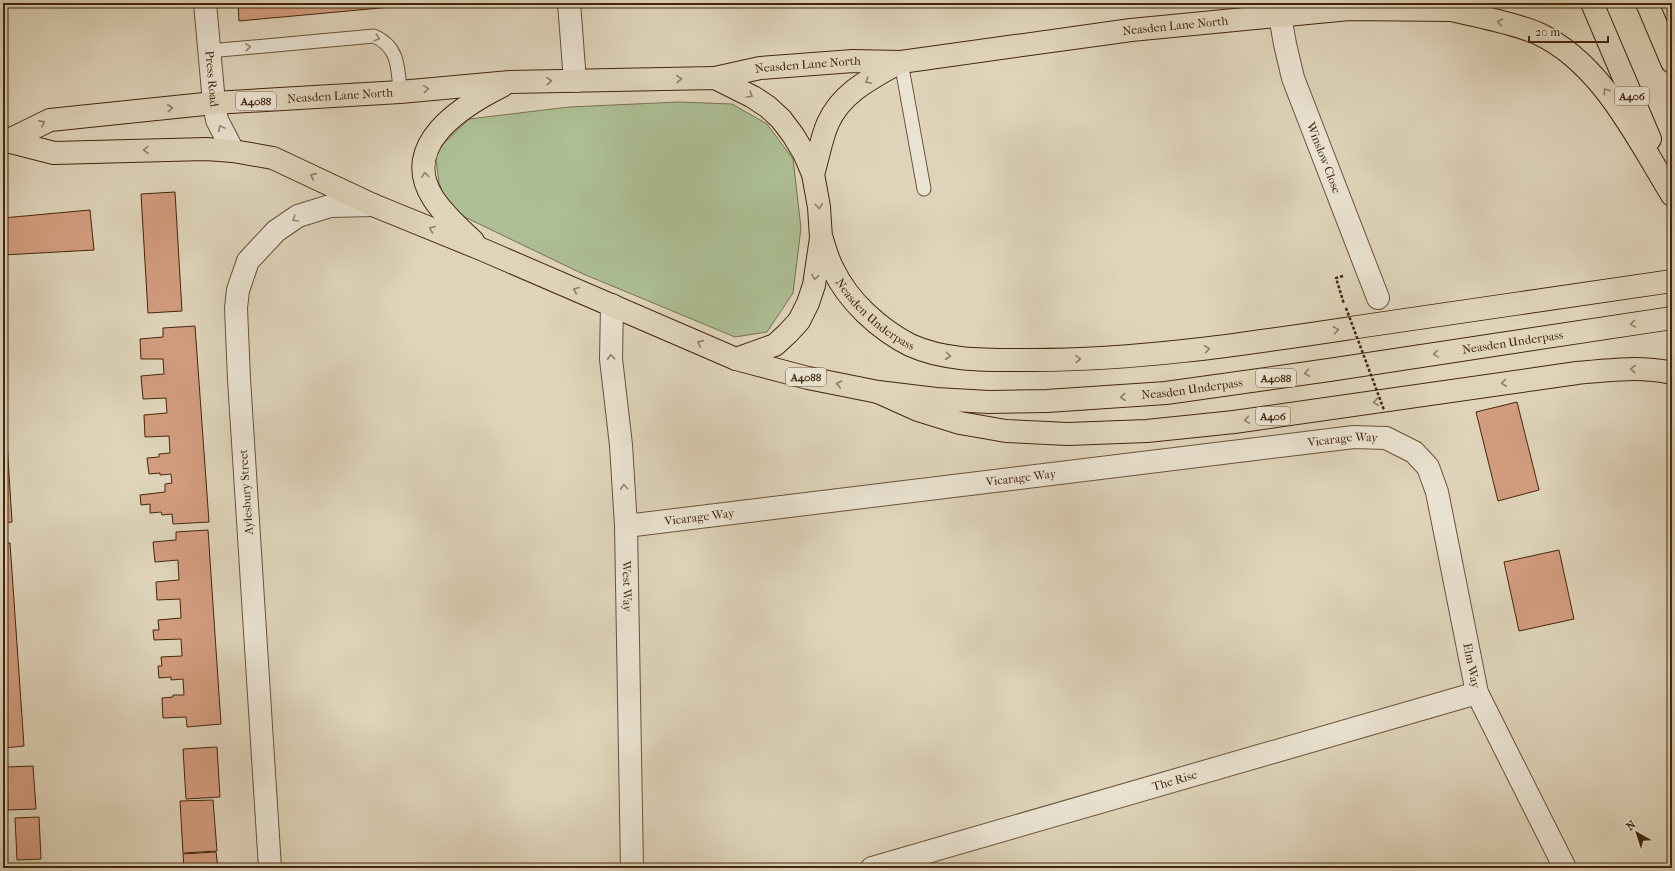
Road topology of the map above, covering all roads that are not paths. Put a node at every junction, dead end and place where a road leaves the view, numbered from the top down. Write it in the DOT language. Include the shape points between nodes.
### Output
graph roads {
  1 [pos="204,3"];
  2 [pos="569,3"];
  3 [pos="1592,3"];
  4 [pos="1647,3"];
  5 [pos="1654,3"];
  6 [pos="1460,7"];
  7 [pos="1280,16"];
  8 [pos="1672,37"];
  9 [pos="210,51"];
  10 [pos="901,62"];
  11 [pos="1672,62"];
  12 [pos="715,78"];
  13 [pos="575,81"];
  14 [pos="510,82"];
  15 [pos="400,92"];
  16 [pos="214,103"];
  17 [pos="5,141"];
  18 [pos="233,151"];
  19 [pos="814,174"];
  20 [pos="924,189"];
  21 [pos="1672,190"];
  22 [pos="1672,195"];
  23 [pos="373,205"];
  24 [pos="821,238"];
  25 [pos="481,249"];
  26 [pos="1672,281"];
  27 [pos="1378,298"];
  28 [pos="612,305"];
  29 [pos="1672,318"];
  30 [pos="736,359"];
  31 [pos="1672,373"];
  32 [pos="878,392"];
  33 [pos="1414,452"];
  34 [pos="626,526"];
  35 [pos="1477,693"];
  36 [pos="270,868"];
  37 [pos="632,868"];
  38 [pos="872,868"];
  39 [pos="1565,868"];
  1 -- 9 [label="street, Press Road"];
  2 -- 13 [label="street"];
  3 -- 21 [label="main road, A406"];
  4 -- 11 [label="main road"];
  5 -- 8 [label="main road"];
  6 -- 7 [label="main road, Neasden Lane North" via="1349,9"];
  22 -- 6 [label="main road, Neasden Lane North, one-way" via="1616,105 1599,81 1578,60 1538,34"];
  7 -- 10 [label="main road, Neasden Lane North" via="1131,30"];
  7 -- 27 [label="street, Winslow Close" via="1293,78"];
  9 -- 15 [label="lane, one-way" via="374,36 389,45 394,54"];
  9 -- 16 [label="street, Press Road"];
  10 -- 12 [label="main road, Neasden Lane North" via="854,61 760,68"];
  10 -- 19 [label="main road, Neasden Lane North, one-way" via="861,85 841,102 828,123"];
  10 -- 20 [label="lane"];
  13 -- 12 [label="main road, Neasden Lane North, one-way"];
  12 -- 19 [label="main road, one-way" via="753,97 781,119"];
  14 -- 13 [label="main road, Neasden Lane North, one-way"];
  15 -- 14 [label="main road, Neasden Lane North / A4088, one-way"];
  25 -- 14 [label="main road, one-way" via="446,215 433,197 426,183 426,152 434,136 445,123 483,96"];
  15 -- 16 [label="main road, Neasden Lane North / A4088"];
  17 -- 16 [label="main road, Neasden Lane North / A4088, one-way" via="50,120"];
  18 -- 16 [label="street, Press Road, one-way" via="217,120"];
  18 -- 17 [label="main road, Neasden Lane North / A4088, one-way" via="189,149 54,153"];
  23 -- 18 [label="main road, Neasden Lane North / A4088, one-way" via="273,158"];
  19 -- 24 [label="main road, one-way" via="820,207"];
  25 -- 23 [label="main road, Neasden Lane North / A4088, one-way"];
  23 -- 36 [label="street, Aylesbury Street, one-way" via="330,206 298,216 276,231 248,261 238,290 236,308"];
  24 -- 26 [label="main road, Neasden Underpass, one-way" via="833,270 846,290 862,310 880,326 911,345 941,355 985,360 1100,358 1201,350"];
  24 -- 30 [label="main road, one-way" via="814,285 799,321 775,345"];
  28 -- 25 [label="main road, Neasden Lane North, one-way"];
  30 -- 28 [label="main road, Neasden Underpass, one-way"];
  34 -- 28 [label="street, West Way, one-way" via="621,445 611,359"];
  29 -- 32 [label="main road, Neasden Underpass / A4088, one-way" via="1159,394 989,402"];
  32 -- 30 [label="main road, Neasden Underpass / A4088, one-way" via="808,378"];
  31 -- 32 [label="main road, A406, one-way" via="1622,368 1234,422 1147,431 1068,434 1006,431 960,423 918,410"];
  33 -- 34 [label="street, Vicarage Way" via="1386,438 1354,437"];
  33 -- 35 [label="street, Elm Way" via="1428,467 1437,492"];
  34 -- 37 [label="street, West Way"];
  35 -- 38 [label="street, The Rise"];
  35 -- 39 [label="street, Elm Way"];
}
